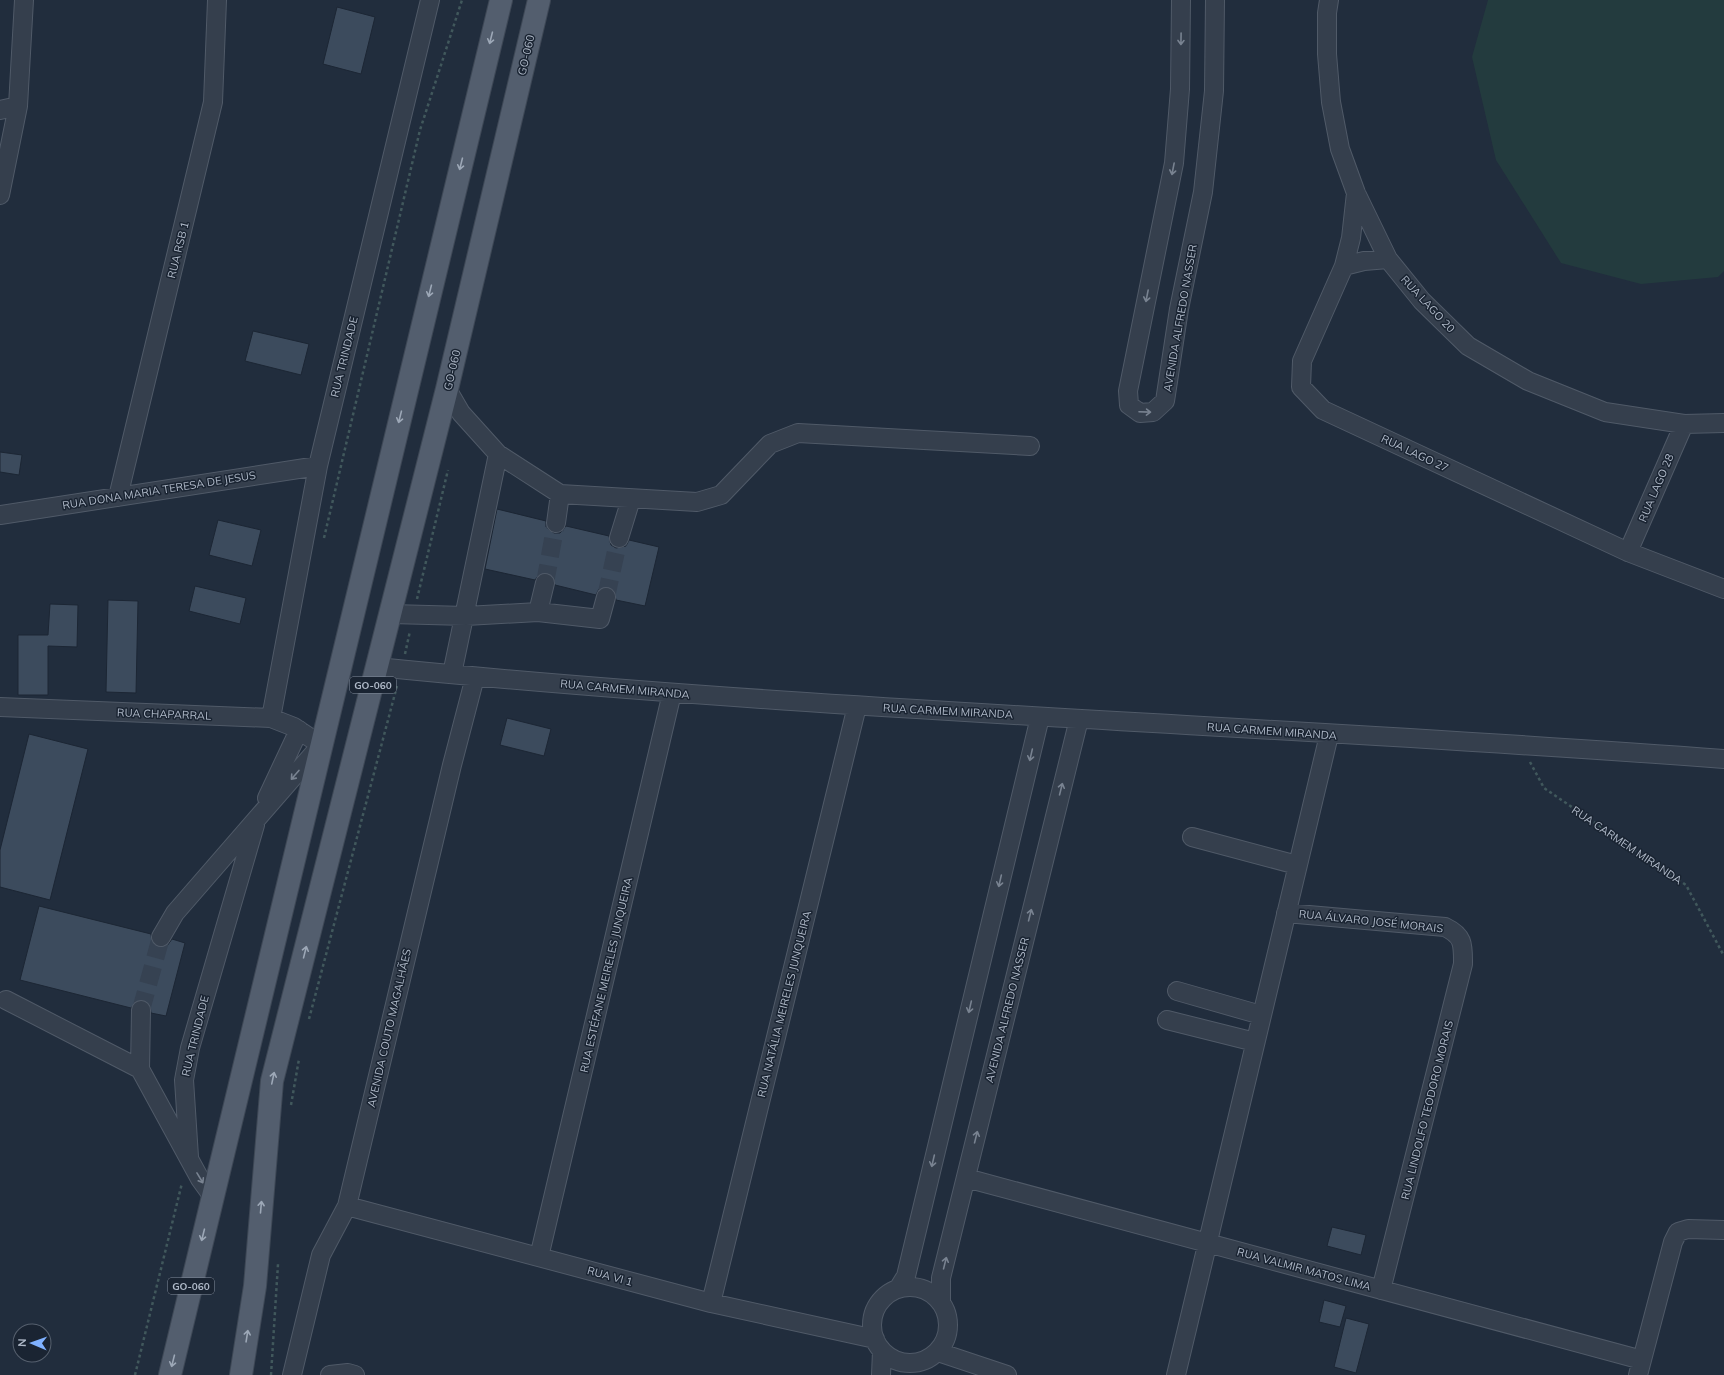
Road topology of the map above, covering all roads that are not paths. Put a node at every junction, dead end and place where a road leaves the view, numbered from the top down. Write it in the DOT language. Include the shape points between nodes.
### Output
graph roads {
  1 [pos="24,0"];
  2 [pos="217,0"];
  3 [pos="430,0"];
  4 [pos="500,0"];
  5 [pos="539,0"];
  6 [pos="1181,0"];
  7 [pos="1215,0"];
  8 [pos="1329,0"];
  9 [pos="18,106"];
  10 [pos="0,110"];
  11 [pos="1356,193"];
  12 [pos="0,196"];
  13 [pos="1388,259"];
  14 [pos="1344,266"];
  15 [pos="447,389"];
  16 [pos="1724,423"];
  17 [pos="1684,424"];
  18 [pos="1030,446"];
  19 [pos="498,454"];
  20 [pos="318,466"];
  21 [pos="560,494"];
  22 [pos="118,497"];
  23 [pos="631,499"];
  24 [pos="0,515"];
  25 [pos="556,523"];
  26 [pos="620,538"];
  27 [pos="1628,552"];
  28 [pos="545,583"];
  29 [pos="1724,589"];
  30 [pos="606,597"];
  31 [pos="538,612"];
  32 [pos="391,614"];
  33 [pos="466,616"];
  34 [pos="377,667"];
  35 [pos="452,674"];
  36 [pos="475,676"];
  37 [pos="672,693"];
  38 [pos="857,706"];
  39 [pos="0,707"];
  40 [pos="1040,717"];
  41 [pos="271,718"];
  42 [pos="1079,719"];
  43 [pos="299,730"];
  44 [pos="1329,735"];
  45 [pos="321,745"];
  46 [pos="1724,759"];
  47 [pos="256,820"];
  48 [pos="1192,837"];
  49 [pos="1297,865"];
  50 [pos="1286,913"];
  51 [pos="1455,932"];
  52 [pos="161,937"];
  53 [pos="1177,991"];
  54 [pos="6,1000"];
  55 [pos="141,1010"];
  56 [pos="1261,1015"];
  57 [pos="1167,1020"];
  58 [pos="1254,1042"];
  59 [pos="140,1069"];
  60 [pos="189,1157"];
  61 [pos="966,1178"];
  62 [pos="212,1197"];
  63 [pos="347,1206"];
  64 [pos="1724,1230"];
  65 [pos="1206,1243"];
  66 [pos="539,1257"];
  67 [pos="898,1289"];
  68 [pos="1381,1290"];
  69 [pos="941,1302"];
  70 [pos="711,1303"];
  71 [pos="879,1345"];
  72 [pos="938,1352"];
  73 [pos="1640,1367"];
  74 [pos="918,1369"];
  75 [pos="170,1375"];
  76 [pos="241,1375"];
  77 [pos="292,1375"];
  78 [pos="330,1375"];
  79 [pos="355,1375"];
  80 [pos="881,1375"];
  81 [pos="1007,1375"];
  82 [pos="1176,1375"];
  1 -- 9 [label="street"];
  2 -- 22 [label="street, RUA RSB 1" via="213,102"];
  3 -- 20 [label="street, RUA TRINDADE"];
  4 -- 45 [label="main road, GO-060 / GO-060, one-way"];
  5 -- 15 [label="main road, GO-060 / GO-060"];
  6 -- 7 [label="street, AVENIDA ALFREDO NASSER, one-way" via="1180,89 1174,163 1128,391 1129,405 1140,413 1153,412 1166,401 1179,309 1203,192 1214,91"];
  8 -- 11 [label="street, RUA LAGO 20" via="1327,54 1331,102 1340,149"];
  9 -- 10 [label="street"];
  9 -- 12 [label="street"];
  11 -- 13 [label="street, RUA LAGO 20"];
  11 -- 14 [label="street, RUA LAGO 27" via="1351,238"];
  13 -- 14 [label="street"];
  13 -- 17 [label="street, RUA LAGO 20" via="1422,301 1468,346 1528,381 1605,412"];
  14 -- 27 [label="street, RUA LAGO 27" via="1302,361 1301,387 1323,410"];
  15 -- 19 [label="street" via="461,413"];
  15 -- 32 [label="main road, GO-060 / GO-060"];
  16 -- 17 [label="street, RUA LAGO 20"];
  17 -- 27 [label="street, RUA LAGO 28"];
  18 -- 23 [label="street" via="798,433 770,444 721,495 697,502"];
  19 -- 21 [label="street"];
  19 -- 33 [label="street"];
  20 -- 22 [label="street, RUA DONA MARIA TERESA DE JESUS"];
  20 -- 41 [label="street, RUA TRINDADE"];
  21 -- 23 [label="street"];
  21 -- 25 [label="street"];
  22 -- 24 [label="street, RUA DONA MARIA TERESA DE JESUS"];
  23 -- 26 [label="street"];
  27 -- 29 [label="street, RUA LAGO 27"];
  28 -- 31 [label="street"];
  30 -- 31 [label="street" via="600,619"];
  31 -- 33 [label="street"];
  32 -- 33 [label="street"];
  32 -- 34 [label="main road, GO-060 / GO-060"];
  33 -- 35 [label="street"];
  34 -- 35 [label="street, RUA CARMEM MIRANDA"];
  76 -- 34 [label="main road, GO-060 / GO-060, one-way" via="255,1286 272,1081"];
  35 -- 36 [label="street, RUA CARMEM MIRANDA"];
  36 -- 37 [label="street, RUA CARMEM MIRANDA"];
  36 -- 63 [label="street, AVENIDA COUTO MAGALHÃES"];
  37 -- 38 [label="street, RUA CARMEM MIRANDA"];
  37 -- 66 [label="street, RUA ESTÉFANE MEIRELES JUNQUEIRA"];
  38 -- 40 [label="street, RUA CARMEM MIRANDA"];
  38 -- 70 [label="street, RUA NATÁLIA MEIRELES JUNQUEIRA"];
  39 -- 41 [label="street, RUA CHAPARRAL"];
  40 -- 42 [label="street, RUA CARMEM MIRANDA"];
  40 -- 67 [label="street, one-way" via="906,1276"];
  41 -- 43 [label="street, RUA CHAPARRAL"];
  42 -- 44 [label="street, RUA CARMEM MIRANDA"];
  61 -- 42 [label="street, AVENIDA ALFREDO NASSER, one-way"];
  43 -- 45 [label="street, RUA CHAPARRAL"];
  43 -- 47 [label="street, RUA TRINDADE"];
  44 -- 46 [label="street, RUA CARMEM MIRANDA" via="1520,744"];
  44 -- 49 [label="street"];
  45 -- 47 [label="street, one-way"];
  45 -- 62 [label="main road, GO-060 / GO-060"];
  47 -- 52 [label="street" via="175,913"];
  47 -- 60 [label="street, RUA TRINDADE" via="184,1080"];
  48 -- 49 [label="street"];
  49 -- 50 [label="street"];
  50 -- 51 [label="street, RUA ÁLVARO JOSÉ MORAIS" via="1445,927"];
  50 -- 56 [label="street"];
  51 -- 68 [label="street, RUA LINDOLFO TEODORO MORAIS" via="1461,939 1463,964"];
  53 -- 56 [label="street"];
  54 -- 59 [label="street"];
  55 -- 59 [label="street"];
  56 -- 58 [label="street"];
  57 -- 58 [label="street"];
  58 -- 65 [label="street"];
  59 -- 60 [label="street"];
  60 -- 62 [label="street, one-way"];
  61 -- 65 [label="street, RUA VALMIR MATOS LIMA"];
  69 -- 61 [label="street, AVENIDA ALFREDO NASSER, one-way" via="941,1278"];
  62 -- 75 [label="main road, GO-060, one-way"];
  63 -- 66 [label="street, RUA VI 1"];
  63 -- 77 [label="street, AVENIDA COUTO MAGALHÃES" via="321,1255"];
  64 -- 73 [label="street" via="1688,1228 1678,1232 1673,1242"];
  65 -- 68 [label="street, RUA VALMIR MATOS LIMA"];
  65 -- 82 [label="street"];
  66 -- 70 [label="street, RUA VI 1"];
  67 -- 69 [label="street" via="914,1286 926,1290"];
  67 -- 71 [label="street" via="879,1302 874,1312 872,1331"];
  68 -- 73 [label="street, RUA VALMIR MATOS LIMA"];
  69 -- 72 [label="street" via="947,1312 949,1325 945,1341"];
  70 -- 71 [label="street, RUA VI 1"];
  71 -- 74 [label="street" via="890,1358"];
  71 -- 80 [label="street"];
  72 -- 74 [label="street"];
  72 -- 81 [label="street"];
  78 -- 79 [label="street"];
}
